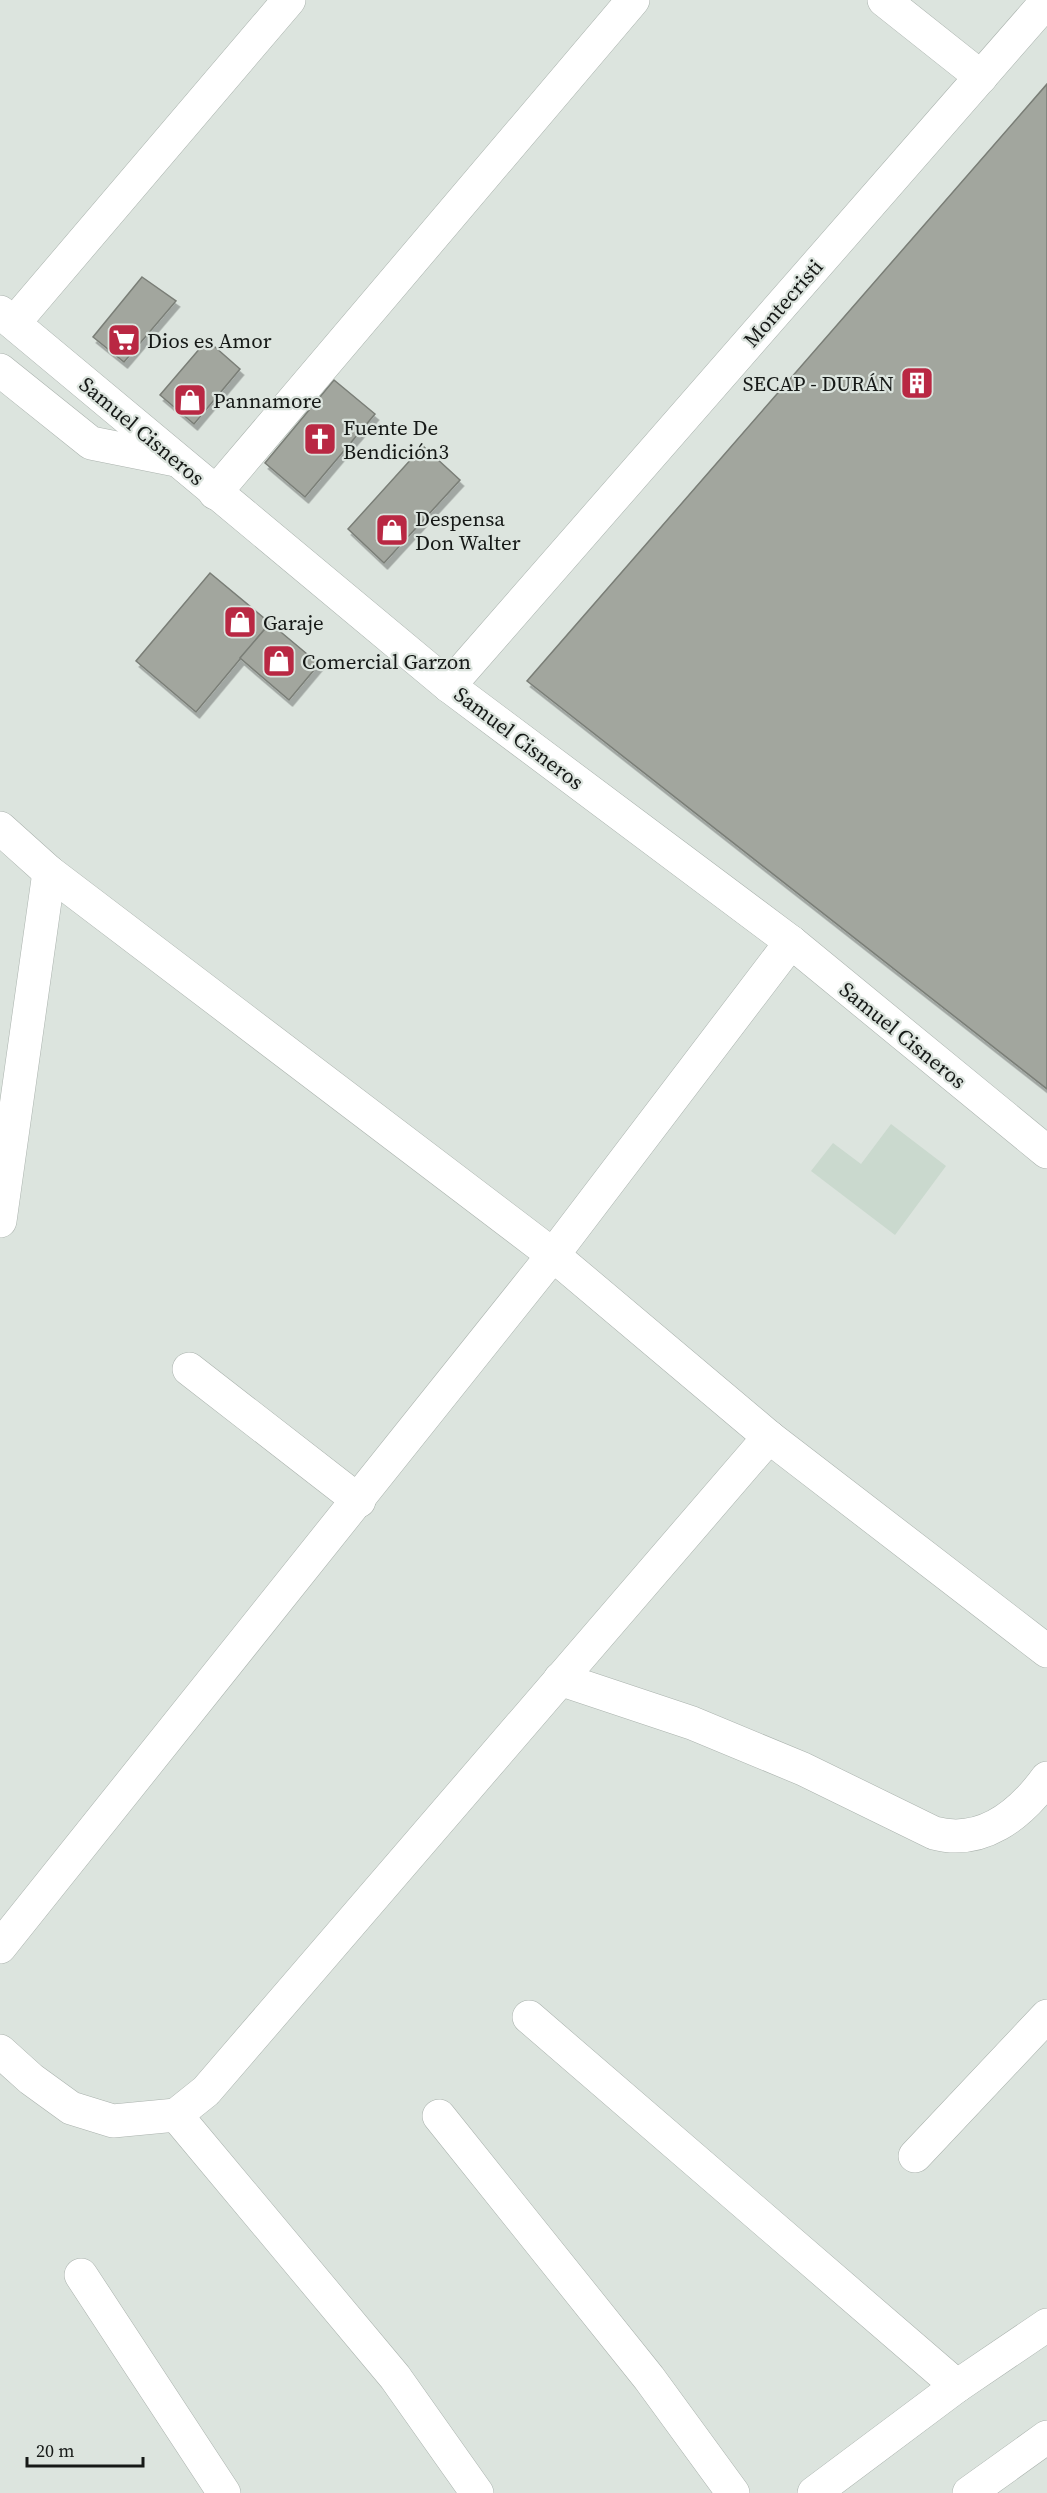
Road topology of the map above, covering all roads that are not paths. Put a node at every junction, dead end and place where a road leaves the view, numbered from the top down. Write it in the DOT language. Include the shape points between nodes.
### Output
graph roads {
  1 [pos="289,0"];
  2 [pos="633,0"];
  3 [pos="885,0"];
  4 [pos="1047,2"];
  5 [pos="981,76"];
  6 [pos="7,317"];
  7 [pos="0,370"];
  8 [pos="176,460"];
  9 [pos="215,493"];
  10 [pos="448,686"];
  11 [pos="0,828"];
  12 [pos="49,873"];
  13 [pos="791,942"];
  14 [pos="1047,1152"];
  15 [pos="0,1221"];
  16 [pos="553,1255"];
  17 [pos="189,1370"];
  18 [pos="769,1437"];
  19 [pos="359,1501"];
  20 [pos="1047,1651"];
  21 [pos="560,1679"];
  22 [pos="1047,1778"];
  23 [pos="0,1947"];
  24 [pos="1047,2016"];
  25 [pos="529,2017"];
  26 [pos="0,2051"];
  27 [pos="176,2115"];
  28 [pos="439,2116"];
  29 [pos="915,2156"];
  30 [pos="81,2275"];
  31 [pos="1047,2325"];
  32 [pos="957,2386"];
  33 [pos="1047,2437"];
  34 [pos="224,2493"];
  35 [pos="477,2493"];
  36 [pos="733,2493"];
  37 [pos="814,2493"];
  38 [pos="969,2493"];
  1 -- 6 [label="street"];
  2 -- 9 [label="street"];
  3 -- 5 [label="street"];
  4 -- 5 [label="street, Montecristi"];
  5 -- 10 [label="street, Montecristi"];
  6 -- 8 [label="street, Samuel Cisneros"];
  7 -- 8 [label="street" via="91,443"];
  8 -- 9 [label="street, Samuel Cisneros"];
  9 -- 10 [label="street, Samuel Cisneros"];
  10 -- 13 [label="street, Samuel Cisneros"];
  11 -- 12 [label="street"];
  12 -- 15 [label="street"];
  12 -- 16 [label="street"];
  13 -- 14 [label="street, Samuel Cisneros"];
  13 -- 16 [label="street"];
  16 -- 18 [label="street"];
  16 -- 19 [label="street"];
  17 -- 19 [label="street"];
  18 -- 20 [label="street"];
  18 -- 21 [label="street"];
  19 -- 23 [label="street"];
  21 -- 22 [label="street" via="703,1728 803,1769 951,1838 978,1834 1005,1823"];
  21 -- 27 [label="street" via="206,2091"];
  24 -- 29 [label="street"];
  25 -- 32 [label="street"];
  26 -- 27 [label="street" via="71,2108 113,2121"];
  27 -- 35 [label="street" via="395,2377"];
  28 -- 36 [label="street" via="649,2378"];
  30 -- 34 [label="street"];
  31 -- 32 [label="street"];
  32 -- 37 [label="street"];
  33 -- 38 [label="street"];
}
